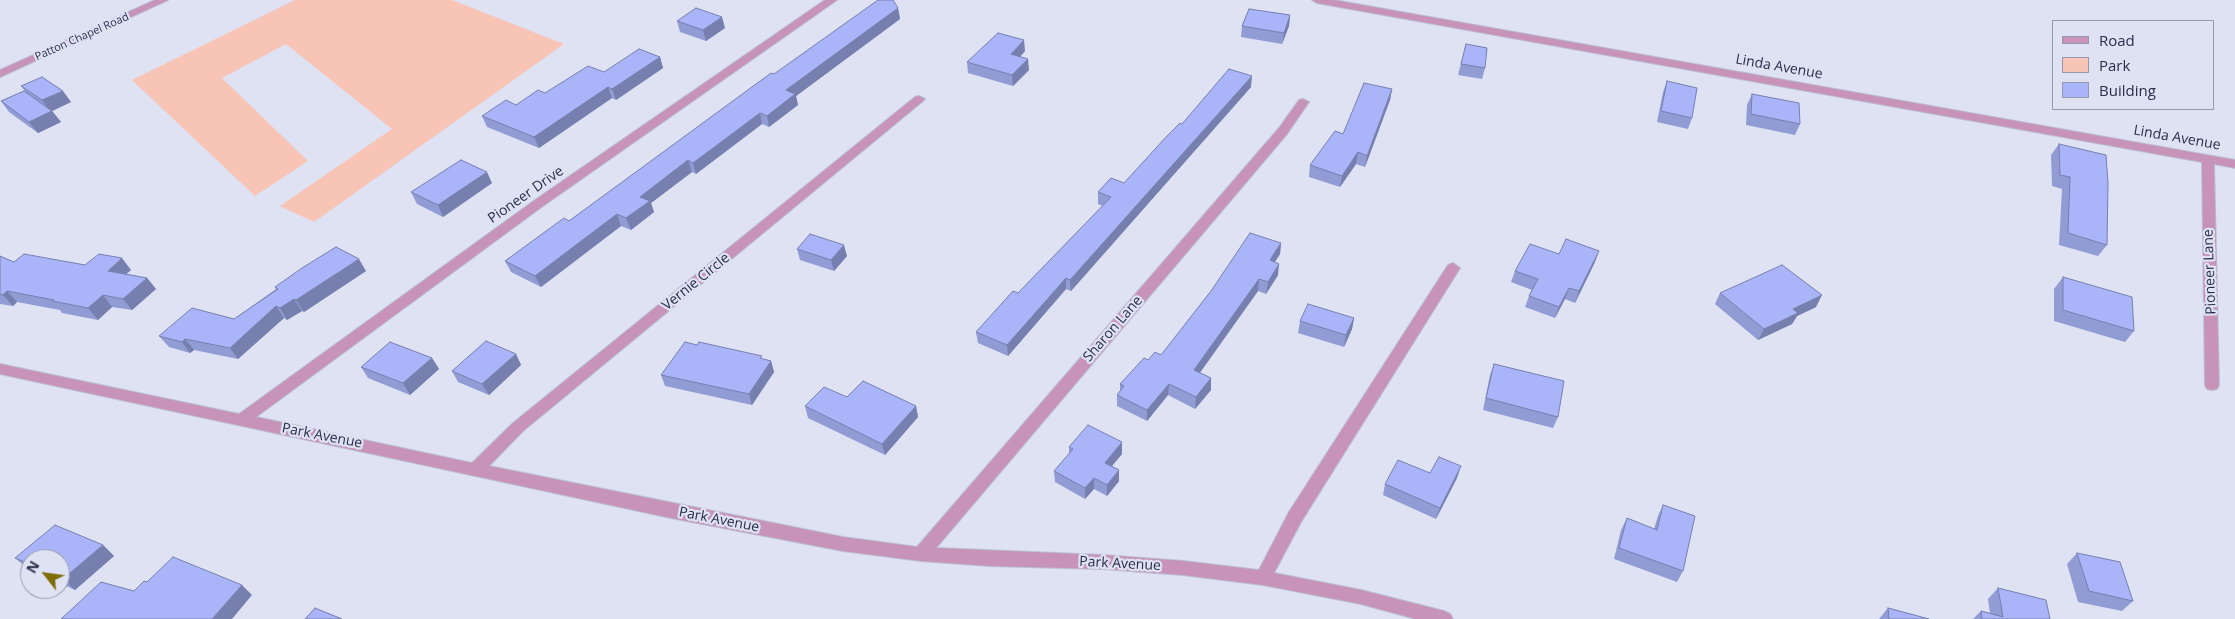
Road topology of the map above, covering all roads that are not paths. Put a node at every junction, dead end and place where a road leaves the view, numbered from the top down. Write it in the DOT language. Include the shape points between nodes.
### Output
graph roads {
  1 [pos="163,0"];
  2 [pos="832,0"];
  3 [pos="1317,0"];
  4 [pos="0,74"];
  5 [pos="919,99"];
  6 [pos="1303,102"];
  7 [pos="2208,159"];
  8 [pos="2235,164"];
  9 [pos="1452,268"];
  10 [pos="0,369"];
  11 [pos="2212,385"];
  12 [pos="241,420"];
  13 [pos="476,468"];
  14 [pos="921,554"];
  15 [pos="1263,578"];
  16 [pos="1444,619"];
  1 -- 4 [label="street, Patton Chapel Road"];
  2 -- 12 [label="street, Pioneer Drive" via="540,203"];
  3 -- 7 [label="street, Linda Avenue"];
  5 -- 13 [label="street, Vernie Circle" via="518,428"];
  6 -- 14 [label="street, Sharon Lane" via="1283,131"];
  7 -- 8 [label="street, Linda Avenue"];
  7 -- 11 [label="street, Pioneer Lane"];
  9 -- 15 [label="street" via="1295,516"];
  10 -- 12 [label="street, Park Avenue"];
  12 -- 13 [label="street, Park Avenue"];
  13 -- 14 [label="street, Park Avenue" via="671,511"];
  14 -- 15 [label="street, Park Avenue" via="1103,562"];
  15 -- 16 [label="street, Park Avenue" via="1361,597"];
}
